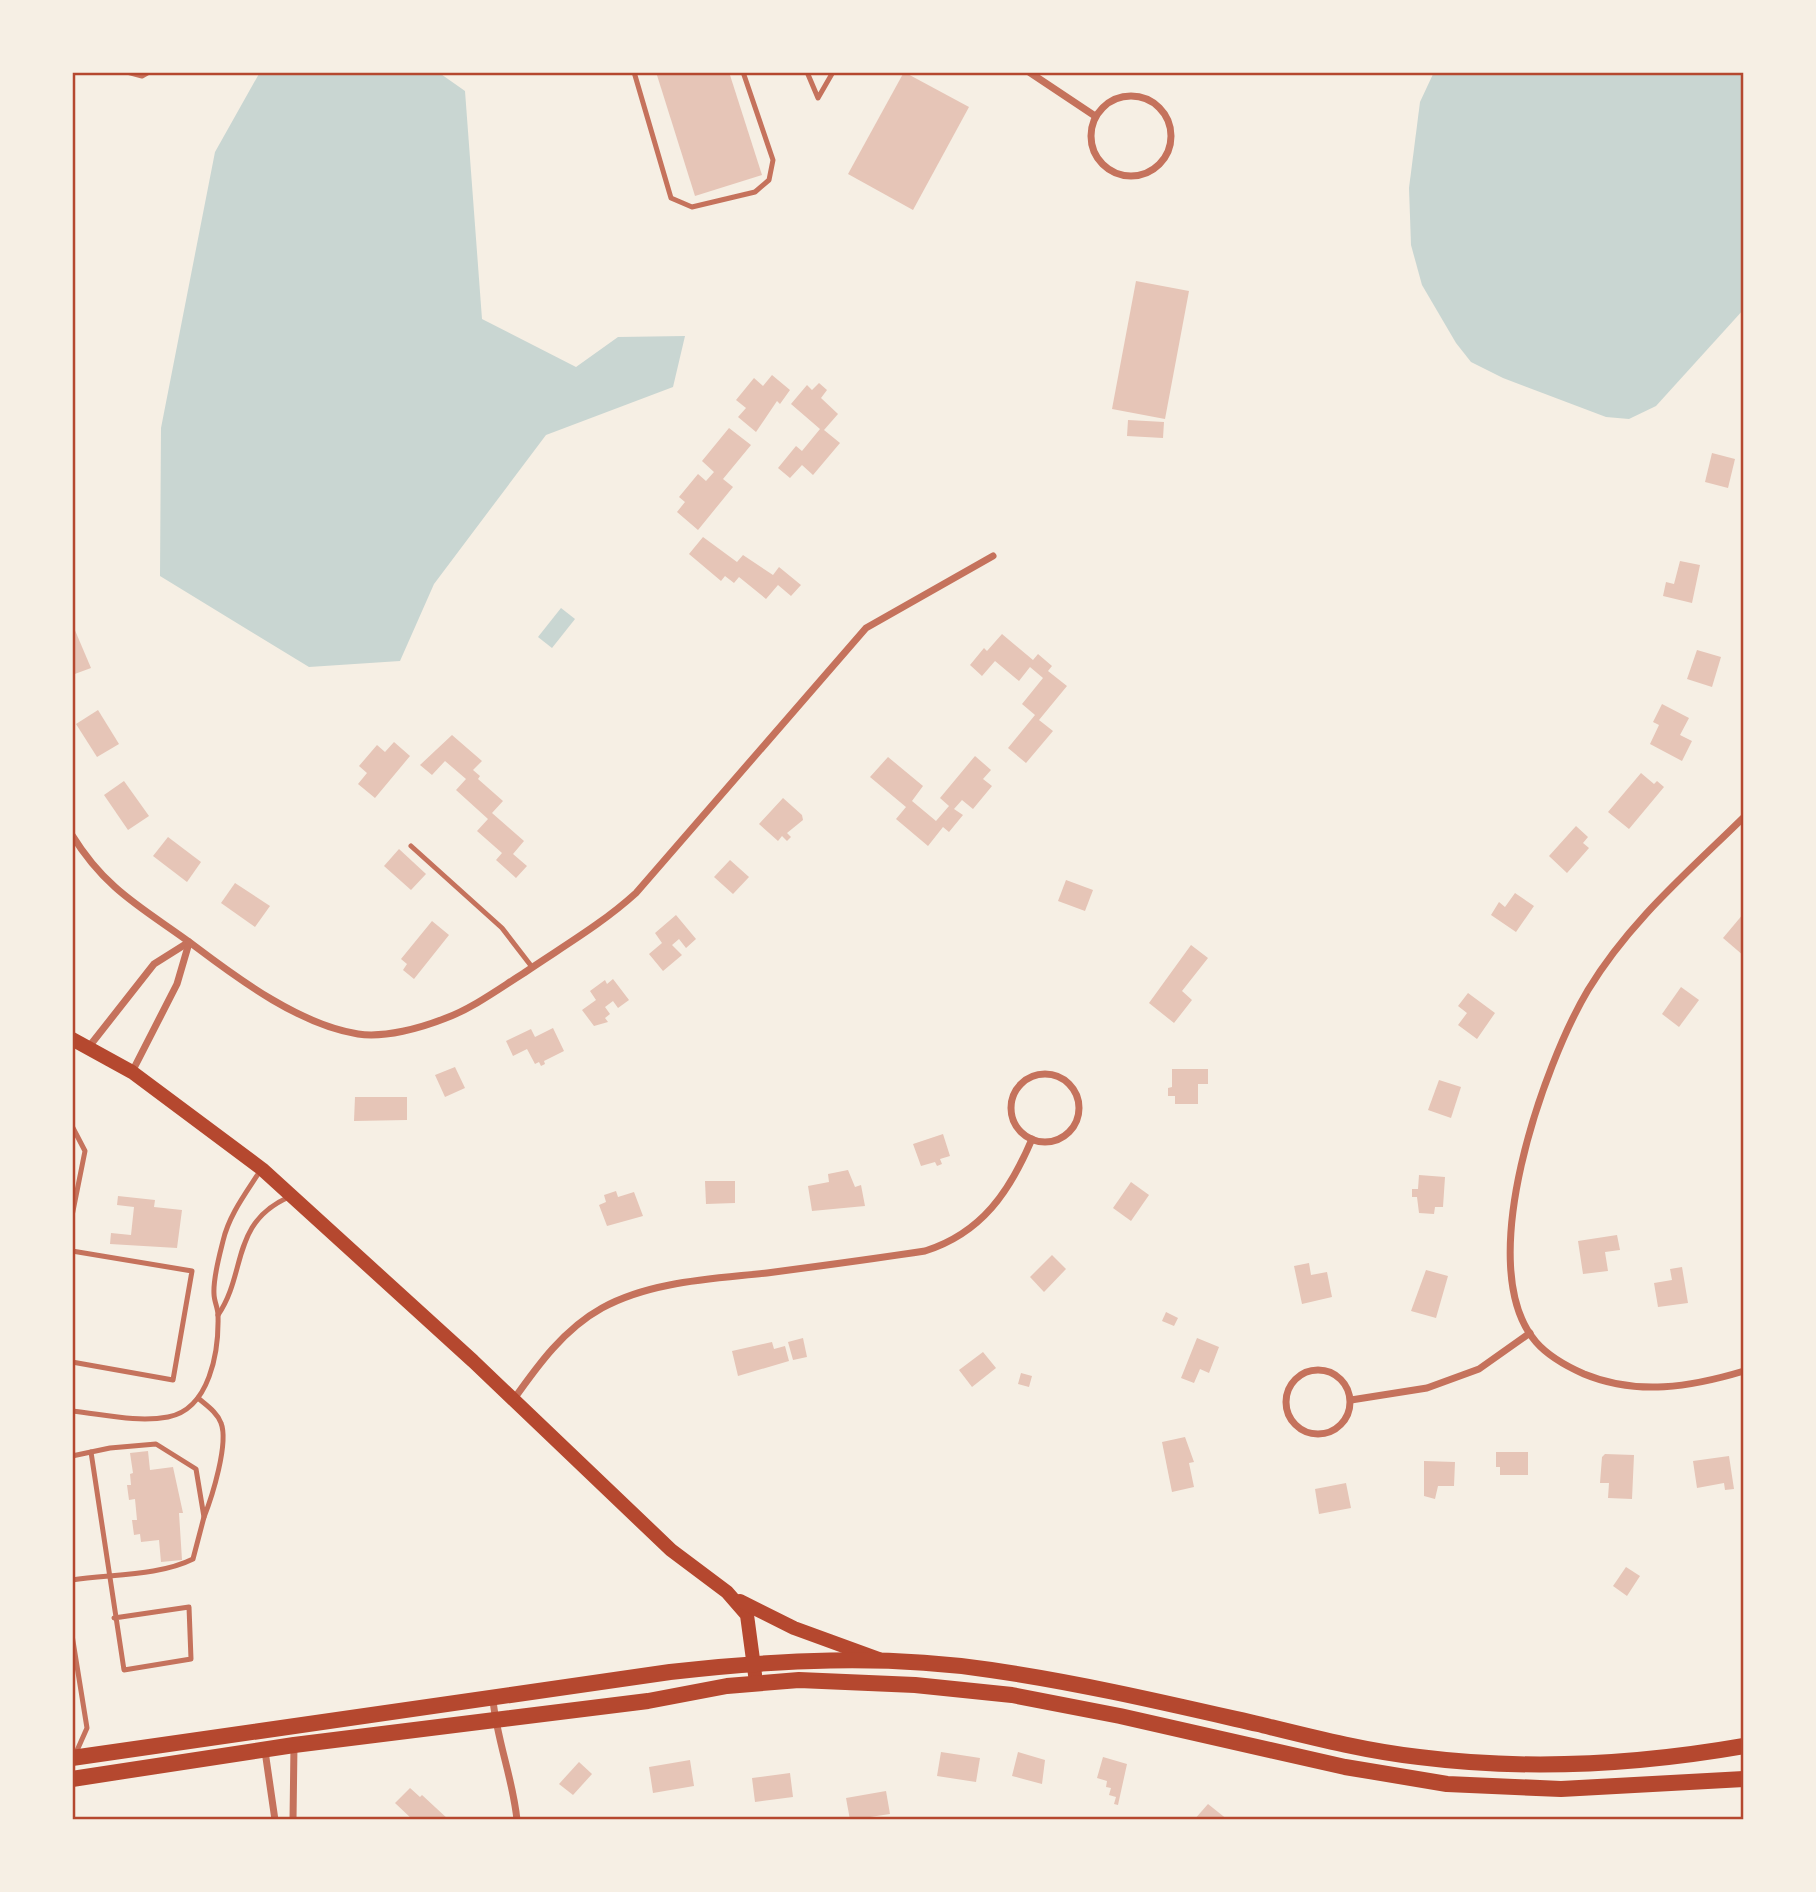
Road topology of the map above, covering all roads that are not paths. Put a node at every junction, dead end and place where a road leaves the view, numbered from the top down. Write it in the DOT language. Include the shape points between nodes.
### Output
graph roads {
  1 [pos="127,72"];
  2 [pos="149,72"];
  3 [pos="634,72"];
  4 [pos="743,72"];
  5 [pos="807,72"];
  6 [pos="832,72"];
  7 [pos="1029,72"];
  8 [pos="1095,116"];
  9 [pos="993,556"];
  10 [pos="1744,817"];
  11 [pos="72,835"];
  12 [pos="411,846"];
  13 [pos="189,942"];
  14 [pos="532,967"];
  15 [pos="72,1039"];
  16 [pos="88,1048"];
  17 [pos="132,1072"];
  18 [pos="72,1126"];
  19 [pos="1032,1139"];
  20 [pos="262,1169"];
  21 [pos="293,1195"];
  22 [pos="72,1216"];
  23 [pos="72,1251"];
  24 [pos="218,1315"];
  25 [pos="1530,1333"];
  26 [pos="72,1362"];
  27 [pos="1744,1371"];
  28 [pos="198,1398"];
  29 [pos="514,1399"];
  30 [pos="1351,1400"];
  31 [pos="72,1411"];
  32 [pos="91,1452"];
  33 [pos="72,1456"];
  34 [pos="204,1517"];
  35 [pos="108,1574"];
  36 [pos="72,1580"];
  37 [pos="727,1592"];
  38 [pos="114,1618"];
  39 [pos="72,1635"];
  40 [pos="882,1661"];
  41 [pos="753,1663"];
  42 [pos="756,1682"];
  43 [pos="493,1700"];
  44 [pos="495,1720"];
  45 [pos="294,1745"];
  46 [pos="1744,1746"];
  47 [pos="265,1750"];
  48 [pos="72,1757"];
  49 [pos="74,1778"];
  50 [pos="1744,1779"];
  51 [pos="275,1820"];
  52 [pos="293,1820"];
  53 [pos="517,1820"];
  1 -- 2 [label="lane" via="142,76"];
  3 -- 4 [label="lane" via="671,198 692,207 755,192 769,180 773,160"];
  5 -- 6 [label="lane" via="818,98"];
  7 -- 8 [label="street"];
  8 -- 8 [label="street" via="1092,148 1112,172 1144,174 1164,160 1170,129 1153,102 1121,97"];
  9 -- 14 [label="street" via="866,628 636,894"];
  10 -- 25 [label="street" via="1628,933 1587,992 1563,1041 1528,1136 1515,1199 1511,1267 1515,1294"];
  11 -- 13 [label="street" via="112,888"];
  12 -- 14 [label="lane" via="502,928"];
  13 -- 14 [label="street" via="257,990 334,1028 370,1035 448,1018"];
  13 -- 16 [label="street" via="154,964"];
  13 -- 17 [label="street" via="177,984"];
  15 -- 16 [label="main road"];
  16 -- 17 [label="main road"];
  17 -- 20 [label="main road"];
  18 -- 22 [label="lane" via="85,1151"];
  19 -- 19 [label="street" via="1012,1118 1013,1096 1034,1076 1062,1079 1077,1100 1076,1122 1067,1134 1054,1140"];
  19 -- 29 [label="street" via="1001,1199 946,1245 915,1253 689,1282 618,1300 563,1338"];
  20 -- 21 [label="main road"];
  20 -- 24 [label="lane" via="225,1233 214,1293"];
  21 -- 24 [label="lane" via="279,1201 249,1231 230,1298"];
  21 -- 29 [label="main road"];
  23 -- 26 [label="lane" via="192,1270 173,1380"];
  24 -- 28 [label="lane" via="209,1378"];
  25 -- 27 [label="street" via="1551,1356 1593,1378 1616,1384 1662,1388"];
  25 -- 30 [label="street" via="1479,1369 1427,1388"];
  28 -- 31 [label="lane" via="170,1417"];
  28 -- 34 [label="lane" via="221,1422 223,1438"];
  29 -- 37 [label="main road" via="671,1550"];
  30 -- 30 [label="street" via="1345,1421 1327,1433 1305,1432 1296,1426 1286,1407 1295,1378 1314,1370 1325,1370 1343,1381"];
  32 -- 33 [label="lane"];
  32 -- 34 [label="lane" via="156,1444 178,1455 196,1469"];
  32 -- 35 [label="lane"];
  34 -- 35 [label="lane" via="193,1559 170,1570"];
  35 -- 36 [label="lane"];
  35 -- 38 [label="lane"];
  37 -- 40 [label="main road" via="794,1628"];
  37 -- 41 [label="main road" via="747,1615"];
  38 -- 38 [label="lane" via="189,1607 191,1659 124,1670"];
  39 -- 48 [label="lane" via="88,1728"];
  40 -- 41 [label="highway"];
  40 -- 46 [label="highway" via="992,1670 1357,1747 1463,1762 1606,1765"];
  41 -- 42 [label="main road"];
  41 -- 43 [label="highway"];
  42 -- 44 [label="highway"];
  42 -- 50 [label="highway" via="902,1684 1012,1695 1345,1768 1447,1784 1561,1789"];
  43 -- 44 [label="street"];
  43 -- 48 [label="highway"];
  44 -- 45 [label="highway"];
  44 -- 53 [label="street"];
  45 -- 47 [label="highway"];
  45 -- 52 [label="street"];
  47 -- 49 [label="highway"];
  47 -- 51 [label="street"];
  48 -- 49 [label="lane"];
}
